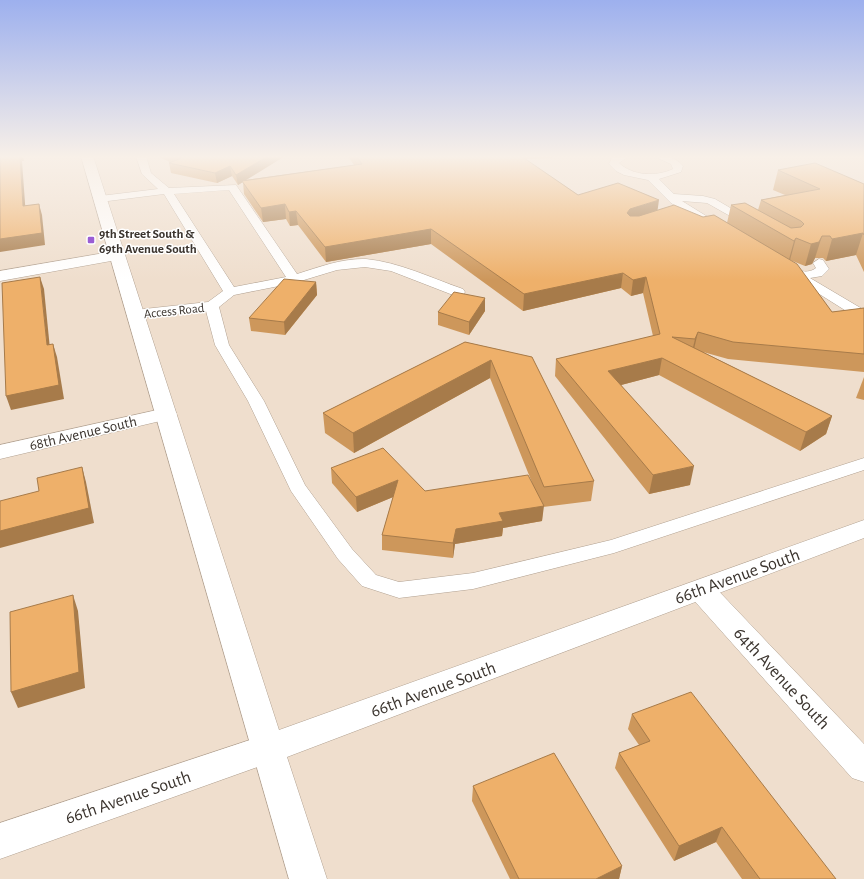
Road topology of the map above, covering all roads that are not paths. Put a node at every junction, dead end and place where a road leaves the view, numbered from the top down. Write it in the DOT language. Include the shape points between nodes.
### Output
graph roads {
  1 [pos="99,197"];
  2 [pos="122,197"];
  3 [pos="171,197"];
  4 [pos="239,197"];
  5 [pos="672,197"];
  6 [pos="100,200"];
  7 [pos="690,209"];
  8 [pos="671,214"];
  9 [pos="757,228"];
  10 [pos="728,234"];
  11 [pos="116,256"];
  12 [pos="819,263"];
  13 [pos="780,266"];
  14 [pos="0,276"];
  15 [pos="800,277"];
  16 [pos="294,279"];
  17 [pos="230,292"];
  18 [pos="458,292"];
  19 [pos="212,306"];
  20 [pos="135,314"];
  21 [pos="864,316"];
  22 [pos="166,414"];
  23 [pos="0,452"];
  24 [pos="864,464"];
  25 [pos="864,529"];
  26 [pos="701,590"];
  27 [pos="268,749"];
  28 [pos="864,767"];
  29 [pos="0,841"];
  30 [pos="308,879"];
  1 -- 6 [label="street"];
  2 -- 6 [label="lane"];
  3 -- 17 [label="lane"];
  4 -- 16 [label="lane"];
  5 -- 7 [label="lane"];
  5 -- 9 [label="lane" via="702,198 711,201"];
  6 -- 11 [label="street"];
  7 -- 8 [label="lane"];
  7 -- 10 [label="lane"];
  11 -- 14 [label="street"];
  11 -- 20 [label="street"];
  12 -- 15 [label="lane" via="823,269 818,273"];
  13 -- 15 [label="lane"];
  15 -- 21 [label="lane"];
  16 -- 17 [label="lane"];
  16 -- 18 [label="lane" via="336,266 365,263 394,268"];
  17 -- 19 [label="lane"];
  19 -- 20 [label="lane, Access Road"];
  19 -- 24 [label="lane" via="222,345 256,401 297,487 345,554 368,581 399,590 473,581 614,546"];
  20 -- 22 [label="street"];
  22 -- 23 [label="street, 68th Avenue South"];
  22 -- 27 [label="street"];
  25 -- 26 [label="street, 66th Avenue South"];
  26 -- 27 [label="street, 66th Avenue South"];
  26 -- 28 [label="street, 64th Avenue South"];
  27 -- 29 [label="street, 66th Avenue South"];
  27 -- 30 [label="street"];
}
